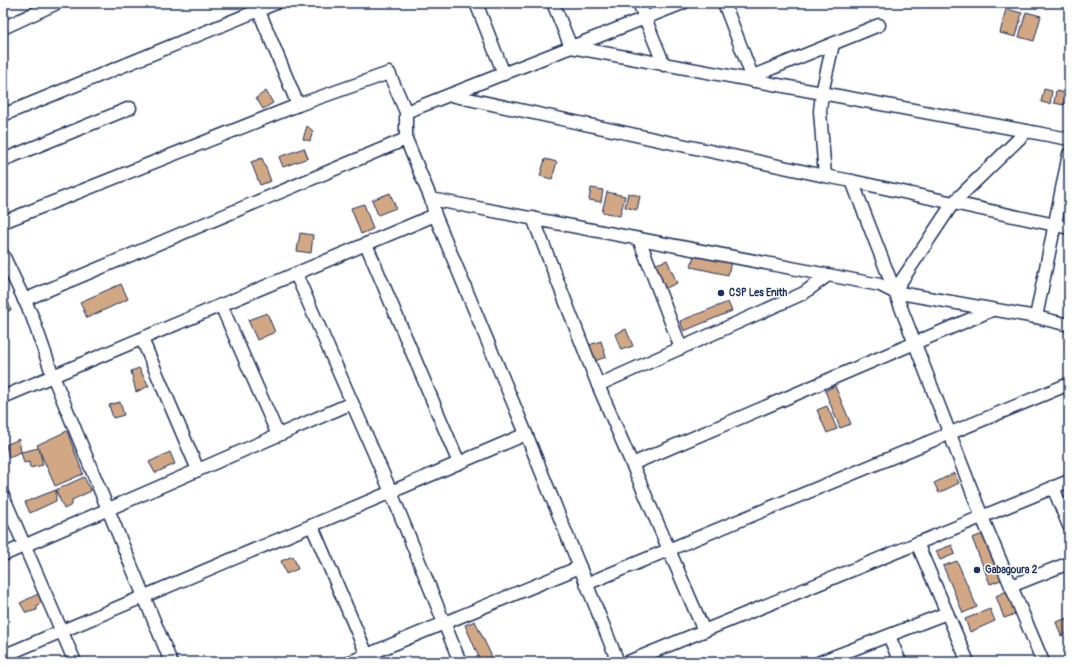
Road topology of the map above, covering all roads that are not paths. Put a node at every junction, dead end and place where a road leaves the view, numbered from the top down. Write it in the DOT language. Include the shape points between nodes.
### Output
graph roads {
  1 [pos="57,3"];
  2 [pos="276,3"];
  3 [pos="476,3"];
  4 [pos="552,3"];
  5 [pos="639,3"];
  6 [pos="683,3"];
  7 [pos="724,3"];
  8 [pos="257,7"];
  9 [pos="645,18"];
  10 [pos="879,25"];
  11 [pos="3,28"];
  12 [pos="833,44"];
  13 [pos="571,47"];
  14 [pos="664,65"];
  15 [pos="504,74"];
  16 [pos="753,79"];
  17 [pos="822,93"];
  18 [pos="450,95"];
  19 [pos="298,105"];
  20 [pos="130,108"];
  21 [pos="406,112"];
  22 [pos="3,115"];
  23 [pos="1027,132"];
  24 [pos="406,139"];
  25 [pos="1069,139"];
  26 [pos="1069,154"];
  27 [pos="3,160"];
  28 [pos="825,176"];
  29 [pos="852,181"];
  30 [pos="431,199"];
  31 [pos="953,203"];
  32 [pos="435,215"];
  33 [pos="533,218"];
  34 [pos="3,222"];
  35 [pos="1055,225"];
  36 [pos="1069,228"];
  37 [pos="639,239"];
  38 [pos="366,244"];
  39 [pos="3,255"];
  40 [pos="296,274"];
  41 [pos="828,276"];
  42 [pos="894,292"];
  43 [pos="24,300"];
  44 [pos="221,306"];
  45 [pos="992,310"];
  46 [pos="1036,317"];
  47 [pos="1069,325"];
  48 [pos="142,339"];
  49 [pos="914,343"];
  50 [pos="681,348"];
  51 [pos="53,376"];
  52 [pos="1069,384"];
  53 [pos="598,385"];
  54 [pos="3,397"];
  55 [pos="352,403"];
  56 [pos="949,433"];
  57 [pos="526,434"];
  58 [pos="278,435"];
  59 [pos="459,463"];
  60 [pos="632,464"];
  61 [pos="198,470"];
  62 [pos="1069,481"];
  63 [pos="1053,487"];
  64 [pos="391,492"];
  65 [pos="3,496"];
  66 [pos="108,509"];
  67 [pos="982,517"];
  68 [pos="312,526"];
  69 [pos="1069,526"];
  70 [pos="917,543"];
  71 [pos="24,546"];
  72 [pos="669,550"];
  73 [pos="3,555"];
  74 [pos="1069,563"];
  75 [pos="580,567"];
  76 [pos="586,584"];
  77 [pos="1011,586"];
  78 [pos="144,597"];
  79 [pos="947,613"];
  80 [pos="444,623"];
  81 [pos="704,631"];
  82 [pos="62,632"];
  83 [pos="889,636"];
  84 [pos="367,655"];
  85 [pos="3,656"];
  86 [pos="75,662"];
  87 [pos="171,662"];
  88 [pos="350,662"];
  89 [pos="460,662"];
  90 [pos="618,662"];
  91 [pos="628,662"];
  92 [pos="820,662"];
  93 [pos="900,662"];
  94 [pos="968,662"];
  95 [pos="1043,662"];
  1 -- 11 [label="street"];
  2 -- 8 [label="street"];
  3 -- 15 [label="street"];
  4 -- 13 [label="street"];
  5 -- 9 [label="street"];
  6 -- 9 [label="street"];
  7 -- 16 [label="street"];
  8 -- 19 [label="street"];
  8 -- 22 [label="street"];
  9 -- 13 [label="street"];
  9 -- 14 [label="street"];
  10 -- 12 [label="street"];
  12 -- 16 [label="street"];
  12 -- 17 [label="street"];
  13 -- 14 [label="street"];
  13 -- 15 [label="street"];
  14 -- 16 [label="street"];
  15 -- 18 [label="street"];
  16 -- 17 [label="street"];
  17 -- 23 [label="street"];
  17 -- 28 [label="street" via="820,111"];
  18 -- 21 [label="street"];
  18 -- 28 [label="street"];
  19 -- 21 [label="street" via="389,73"];
  19 -- 34 [label="street"];
  20 -- 27 [label="street"];
  21 -- 24 [label="street"];
  23 -- 25 [label="street"];
  23 -- 31 [label="street"];
  24 -- 30 [label="street"];
  24 -- 43 [label="street"];
  26 -- 35 [label="street"];
  28 -- 29 [label="street"];
  29 -- 31 [label="street"];
  29 -- 42 [label="street"];
  30 -- 32 [label="street"];
  30 -- 33 [label="street"];
  31 -- 35 [label="street"];
  31 -- 42 [label="street"];
  32 -- 38 [label="street"];
  32 -- 57 [label="street"];
  33 -- 37 [label="street"];
  33 -- 53 [label="street"];
  35 -- 36 [label="street"];
  35 -- 46 [label="street"];
  37 -- 41 [label="street"];
  37 -- 50 [label="street"];
  38 -- 40 [label="street"];
  38 -- 59 [label="street"];
  39 -- 43 [label="street"];
  40 -- 44 [label="street"];
  40 -- 55 [label="street"];
  41 -- 42 [label="street" via="880,285"];
  41 -- 50 [label="street" via="804,293"];
  42 -- 45 [label="street"];
  42 -- 49 [label="street"];
  43 -- 51 [label="street"];
  44 -- 48 [label="street"];
  44 -- 58 [label="street"];
  45 -- 46 [label="street"];
  45 -- 49 [label="street"];
  46 -- 47 [label="street"];
  48 -- 51 [label="street"];
  48 -- 61 [label="street"];
  49 -- 56 [label="street"];
  49 -- 60 [label="street"];
  50 -- 53 [label="street"];
  51 -- 54 [label="street"];
  51 -- 66 [label="street"];
  52 -- 56 [label="street"];
  53 -- 60 [label="street"];
  55 -- 58 [label="street"];
  55 -- 64 [label="street"];
  56 -- 67 [label="street"];
  56 -- 72 [label="street"];
  57 -- 59 [label="street"];
  57 -- 75 [label="street"];
  58 -- 61 [label="street"];
  59 -- 64 [label="street"];
  60 -- 72 [label="street"];
  61 -- 66 [label="street"];
  62 -- 63 [label="street"];
  63 -- 67 [label="street"];
  63 -- 69 [label="street"];
  64 -- 68 [label="street"];
  64 -- 80 [label="street"];
  65 -- 71 [label="street"];
  66 -- 71 [label="street"];
  66 -- 78 [label="street"];
  67 -- 70 [label="street"];
  67 -- 77 [label="street"];
  68 -- 78 [label="street"];
  68 -- 84 [label="street"];
  70 -- 79 [label="street"];
  70 -- 81 [label="street"];
  71 -- 73 [label="street"];
  71 -- 82 [label="street"];
  72 -- 76 [label="street"];
  72 -- 81 [label="street"];
  74 -- 77 [label="street"];
  75 -- 76 [label="street"];
  75 -- 80 [label="street"];
  76 -- 90 [label="street"];
  77 -- 95 [label="street"];
  78 -- 82 [label="street"];
  78 -- 87 [label="street"];
  79 -- 83 [label="street"];
  79 -- 94 [label="street"];
  80 -- 84 [label="street"];
  80 -- 89 [label="street"];
  81 -- 91 [label="street"];
  82 -- 85 [label="street"];
  82 -- 86 [label="street"];
  83 -- 92 [label="street"];
  83 -- 93 [label="street"];
  84 -- 88 [label="street"];
}
